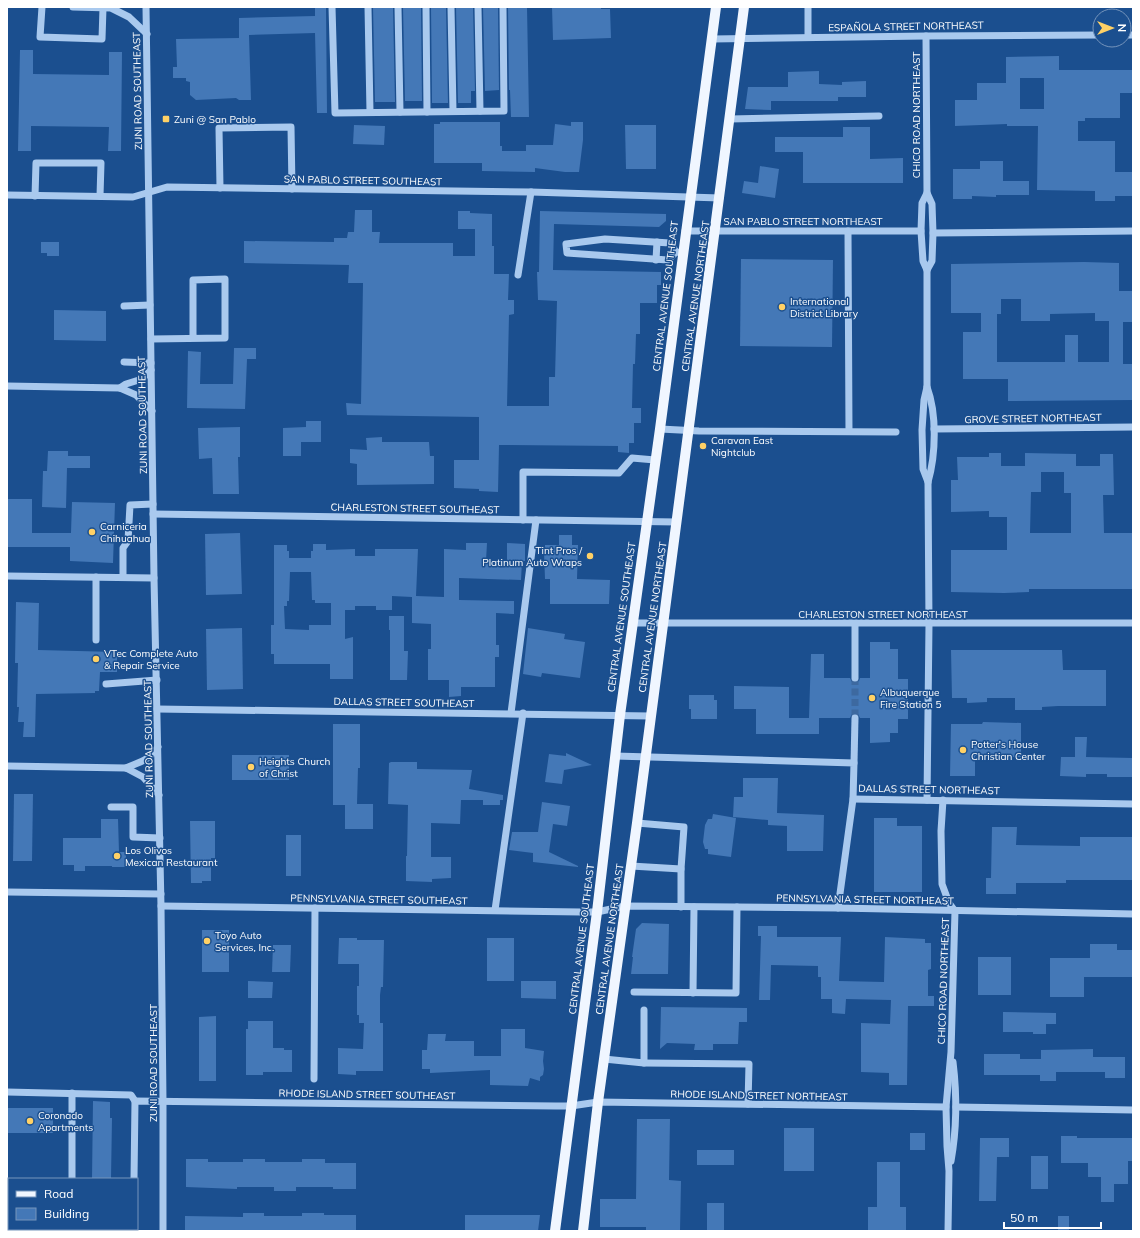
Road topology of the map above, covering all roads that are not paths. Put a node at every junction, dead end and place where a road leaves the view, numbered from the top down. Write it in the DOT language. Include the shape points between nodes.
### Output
graph roads {
  1 [pos="42,7"];
  2 [pos="73,7"];
  3 [pos="112,7"];
  4 [pos="146,7"];
  5 [pos="332,7"];
  6 [pos="368,7"];
  7 [pos="398,7"];
  8 [pos="426,7"];
  9 [pos="451,7"];
  10 [pos="478,7"];
  11 [pos="502,7"];
  12 [pos="716,7"];
  13 [pos="744,7"];
  14 [pos="808,7"];
  15 [pos="102,8"];
  16 [pos="147,34"];
  17 [pos="1092,35"];
  18 [pos="926,36"];
  19 [pos="808,37"];
  20 [pos="740,38"];
  21 [pos="712,39"];
  22 [pos="480,111"];
  23 [pos="370,112"];
  24 [pos="400,112"];
  25 [pos="427,112"];
  26 [pos="453,112"];
  27 [pos="879,116"];
  28 [pos="730,120"];
  29 [pos="220,188"];
  30 [pos="292,189"];
  31 [pos="531,192"];
  32 [pos="149,193"];
  33 [pos="926,193"];
  34 [pos="7,195"];
  35 [pos="35,196"];
  36 [pos="100,196"];
  37 [pos="690,198"];
  38 [pos="720,198"];
  39 [pos="716,231"];
  40 [pos="1133,231"];
  41 [pos="685,232"];
  42 [pos="848,232"];
  43 [pos="921,232"];
  44 [pos="933,233"];
  45 [pos="657,242"];
  46 [pos="679,252"];
  47 [pos="656,260"];
  48 [pos="927,270"];
  49 [pos="518,275"];
  50 [pos="150,305"];
  51 [pos="124,306"];
  52 [pos="193,338"];
  53 [pos="151,339"];
  54 [pos="124,362"];
  55 [pos="151,366"];
  56 [pos="7,386"];
  57 [pos="927,386"];
  58 [pos="120,388"];
  59 [pos="152,411"];
  60 [pos="1133,427"];
  61 [pos="660,429"];
  62 [pos="934,429"];
  63 [pos="689,431"];
  64 [pos="849,431"];
  65 [pos="896,432"];
  66 [pos="655,460"];
  67 [pos="928,482"];
  68 [pos="153,504"];
  69 [pos="153,514"];
  70 [pos="523,520"];
  71 [pos="536,520"];
  72 [pos="646,521"];
  73 [pos="677,522"];
  74 [pos="7,576"];
  75 [pos="96,577"];
  76 [pos="123,577"];
  77 [pos="154,578"];
  78 [pos="632,623"];
  79 [pos="663,623"];
  80 [pos="1133,623"];
  81 [pos="855,624"];
  82 [pos="929,624"];
  83 [pos="96,640"];
  84 [pos="855,678"];
  85 [pos="157,680"];
  86 [pos="106,684"];
  87 [pos="157,708"];
  88 [pos="511,713"];
  89 [pos="523,714"];
  90 [pos="620,715"];
  91 [pos="651,716"];
  92 [pos="855,718"];
  93 [pos="158,747"];
  94 [pos="615,756"];
  95 [pos="646,757"];
  96 [pos="854,763"];
  97 [pos="7,766"];
  98 [pos="126,768"];
  99 [pos="159,795"];
  100 [pos="853,799"];
  101 [pos="927,800"];
  102 [pos="942,800"];
  103 [pos="1133,804"];
  104 [pos="111,807"];
  105 [pos="637,823"];
  106 [pos="160,838"];
  107 [pos="631,866"];
  108 [pos="681,868"];
  109 [pos="7,892"];
  110 [pos="161,894"];
  111 [pos="161,906"];
  112 [pos="626,906"];
  113 [pos="682,907"];
  114 [pos="694,907"];
  115 [pos="737,907"];
  116 [pos="315,908"];
  117 [pos="838,908"];
  118 [pos="496,910"];
  119 [pos="955,911"];
  120 [pos="597,912"];
  121 [pos="1133,914"];
  122 [pos="634,992"];
  123 [pos="693,993"];
  124 [pos="644,1010"];
  125 [pos="951,1052"];
  126 [pos="604,1060"];
  127 [pos="644,1063"];
  128 [pos="314,1079"];
  129 [pos="7,1092"];
  130 [pos="72,1093"];
  131 [pos="135,1101"];
  132 [pos="163,1102"];
  133 [pos="598,1102"];
  134 [pos="748,1104"];
  135 [pos="571,1106"];
  136 [pos="946,1107"];
  137 [pos="956,1107"];
  138 [pos="1133,1110"];
  139 [pos="949,1171"];
  140 [pos="72,1178"];
  141 [pos="134,1178"];
  142 [pos="163,1231"];
  143 [pos="555,1231"];
  144 [pos="583,1231"];
  145 [pos="948,1231"];
  1 -- 15 [label="street" via="40,37 102,39"];
  2 -- 15 [label="street"];
  3 -- 15 [label="street"];
  3 -- 16 [label="street" via="129,17"];
  4 -- 16 [label="street, ZUNI ROAD SOUTHEAST"];
  5 -- 23 [label="street" via="335,113"];
  6 -- 23 [label="street"];
  7 -- 24 [label="street"];
  8 -- 25 [label="street"];
  9 -- 26 [label="street"];
  10 -- 22 [label="street"];
  11 -- 22 [label="street" via="504,111"];
  12 -- 21 [label="main road, CENTRAL AVENUE SOUTHEAST"];
  13 -- 20 [label="main road, CENTRAL AVENUE NORTHEAST"];
  14 -- 19 [label="street"];
  16 -- 32 [label="street, ZUNI ROAD SOUTHEAST"];
  17 -- 18 [label="street, ESPAÑOLA STREET NORTHEAST"];
  18 -- 19 [label="street, ESPAÑOLA STREET NORTHEAST"];
  18 -- 33 [label="street, CHICO ROAD NORTHEAST"];
  19 -- 20 [label="street, ESPAÑOLA STREET NORTHEAST"];
  20 -- 21 [label="street, ESPAÑOLA STREET NORTHEAST"];
  20 -- 28 [label="main road, CENTRAL AVENUE NORTHEAST"];
  21 -- 37 [label="main road, CENTRAL AVENUE SOUTHEAST"];
  22 -- 26 [label="street"];
  23 -- 24 [label="street"];
  24 -- 25 [label="street"];
  25 -- 26 [label="street"];
  27 -- 28 [label="street"];
  28 -- 38 [label="main road, CENTRAL AVENUE NORTHEAST"];
  29 -- 30 [label="street, SAN PABLO STREET SOUTHEAST"];
  29 -- 30 [label="street" via="219,128 291,127"];
  29 -- 32 [label="street, SAN PABLO STREET SOUTHEAST" via="166,187"];
  30 -- 31 [label="street, SAN PABLO STREET SOUTHEAST"];
  31 -- 37 [label="street, SAN PABLO STREET SOUTHEAST"];
  31 -- 49 [label="street"];
  32 -- 36 [label="street, SAN PABLO STREET SOUTHEAST" via="133,197"];
  32 -- 50 [label="street, ZUNI ROAD SOUTHEAST"];
  33 -- 43 [label="street, CHICO ROAD NORTHEAST" via="922,203"];
  33 -- 44 [label="street, CHICO ROAD NORTHEAST" via="932,204"];
  34 -- 35 [label="street, SAN PABLO STREET SOUTHEAST"];
  35 -- 36 [label="street, SAN PABLO STREET SOUTHEAST"];
  35 -- 36 [label="street" via="36,163 101,163"];
  37 -- 38 [label="street, SAN PABLO STREET SOUTHEAST"];
  37 -- 41 [label="main road, CENTRAL AVENUE SOUTHEAST"];
  38 -- 39 [label="main road, CENTRAL AVENUE NORTHEAST"];
  39 -- 41 [label="street, SAN PABLO STREET NORTHEAST"];
  39 -- 42 [label="street, SAN PABLO STREET NORTHEAST"];
  39 -- 63 [label="main road, CENTRAL AVENUE NORTHEAST"];
  40 -- 44 [label="street"];
  41 -- 46 [label="main road, CENTRAL AVENUE SOUTHEAST"];
  42 -- 43 [label="street, SAN PABLO STREET NORTHEAST"];
  42 -- 64 [label="street"];
  43 -- 48 [label="street, CHICO ROAD NORTHEAST" via="923,261"];
  44 -- 48 [label="street, CHICO ROAD NORTHEAST" via="932,261"];
  45 -- 46 [label="street" via="670,243"];
  45 -- 47 [label="street"];
  45 -- 47 [label="street" via="605,239 566,244 567,253"];
  46 -- 47 [label="street" via="668,260"];
  46 -- 61 [label="main road, CENTRAL AVENUE SOUTHEAST"];
  48 -- 57 [label="street, CHICO ROAD NORTHEAST"];
  50 -- 51 [label="street"];
  50 -- 53 [label="street, ZUNI ROAD SOUTHEAST"];
  52 -- 52 [label="street" via="225,338 225,279 193,280"];
  52 -- 53 [label="street"];
  53 -- 55 [label="street, ZUNI ROAD SOUTHEAST"];
  54 -- 55 [label="street"];
  55 -- 58 [label="street" via="142,378"];
  55 -- 59 [label="street, ZUNI ROAD SOUTHEAST"];
  56 -- 58 [label="street"];
  57 -- 62 [label="street, CHICO ROAD NORTHEAST" via="932,400"];
  57 -- 67 [label="street, CHICO ROAD NORTHEAST" via="922,430 923,469"];
  58 -- 59 [label="street" via="136,395"];
  59 -- 68 [label="street, ZUNI ROAD SOUTHEAST"];
  60 -- 62 [label="street, GROVE STREET NORTHEAST"];
  61 -- 63 [label="street"];
  61 -- 66 [label="main road, CENTRAL AVENUE SOUTHEAST"];
  62 -- 67 [label="street, CHICO ROAD NORTHEAST" via="932,469"];
  63 -- 64 [label="street"];
  63 -- 73 [label="main road, CENTRAL AVENUE NORTHEAST"];
  64 -- 65 [label="street"];
  66 -- 70 [label="street" via="632,458 618,473 523,472"];
  66 -- 72 [label="main road, CENTRAL AVENUE SOUTHEAST"];
  67 -- 82 [label="street, CHICO ROAD NORTHEAST"];
  68 -- 69 [label="street, ZUNI ROAD SOUTHEAST"];
  68 -- 76 [label="street" via="130,505"];
  69 -- 70 [label="street, CHARLESTON STREET SOUTHEAST"];
  69 -- 77 [label="street, ZUNI ROAD SOUTHEAST"];
  70 -- 71 [label="street, CHARLESTON STREET SOUTHEAST"];
  71 -- 72 [label="street, CHARLESTON STREET SOUTHEAST"];
  71 -- 88 [label="street"];
  72 -- 73 [label="street, CHARLESTON STREET SOUTHEAST"];
  72 -- 78 [label="main road, CENTRAL AVENUE SOUTHEAST"];
  73 -- 79 [label="main road, CENTRAL AVENUE NORTHEAST"];
  74 -- 75 [label="street"];
  75 -- 76 [label="street"];
  75 -- 83 [label="street"];
  76 -- 77 [label="street"];
  77 -- 85 [label="street, ZUNI ROAD SOUTHEAST"];
  78 -- 79 [label="street, CHARLESTON STREET NORTHEAST"];
  78 -- 90 [label="main road, CENTRAL AVENUE SOUTHEAST"];
  79 -- 81 [label="street, CHARLESTON STREET NORTHEAST"];
  79 -- 91 [label="main road, CENTRAL AVENUE NORTHEAST"];
  80 -- 82 [label="street, CHARLESTON STREET NORTHEAST"];
  81 -- 82 [label="street, CHARLESTON STREET NORTHEAST"];
  81 -- 84 [label="street"];
  82 -- 101 [label="street, CHICO ROAD NORTHEAST"];
  85 -- 86 [label="street"];
  85 -- 87 [label="street, ZUNI ROAD SOUTHEAST"];
  87 -- 88 [label="street, DALLAS STREET SOUTHEAST"];
  87 -- 93 [label="street, ZUNI ROAD SOUTHEAST"];
  88 -- 89 [label="street, DALLAS STREET SOUTHEAST"];
  89 -- 90 [label="street, DALLAS STREET SOUTHEAST"];
  89 -- 118 [label="street"];
  90 -- 91 [label="street, DALLAS STREET SOUTHEAST"];
  90 -- 94 [label="main road, CENTRAL AVENUE SOUTHEAST"];
  91 -- 95 [label="main road, CENTRAL AVENUE NORTHEAST"];
  92 -- 96 [label="street, DALLAS STREET NORTHEAST"];
  93 -- 98 [label="street" via="144,761"];
  93 -- 99 [label="street, ZUNI ROAD SOUTHEAST"];
  94 -- 95 [label="street"];
  94 -- 120 [label="main road, CENTRAL AVENUE SOUTHEAST"];
  95 -- 96 [label="street"];
  95 -- 105 [label="main road, CENTRAL AVENUE NORTHEAST"];
  96 -- 100 [label="street, DALLAS STREET NORTHEAST"];
  97 -- 98 [label="street"];
  98 -- 99 [label="street" via="143,777"];
  99 -- 106 [label="street, ZUNI ROAD SOUTHEAST"];
  100 -- 101 [label="street, DALLAS STREET NORTHEAST"];
  100 -- 117 [label="street"];
  101 -- 102 [label="street, DALLAS STREET NORTHEAST"];
  102 -- 103 [label="street, DALLAS STREET NORTHEAST"];
  102 -- 119 [label="street" via="942,884"];
  104 -- 106 [label="street" via="133,807 133,837"];
  105 -- 107 [label="main road, CENTRAL AVENUE NORTHEAST"];
  105 -- 108 [label="street" via="684,827"];
  106 -- 110 [label="street, ZUNI ROAD SOUTHEAST"];
  107 -- 108 [label="street"];
  107 -- 112 [label="main road, CENTRAL AVENUE NORTHEAST"];
  108 -- 113 [label="street"];
  109 -- 110 [label="street"];
  110 -- 111 [label="street, ZUNI ROAD SOUTHEAST"];
  111 -- 116 [label="street, PENNSYLVANIA STREET SOUTHEAST"];
  111 -- 132 [label="street, ZUNI ROAD SOUTHEAST"];
  112 -- 113 [label="street, PENNSYLVANIA STREET NORTHEAST"];
  112 -- 120 [label="street, PENNSYLVANIA STREET NORTHEAST"];
  112 -- 126 [label="main road, CENTRAL AVENUE NORTHEAST"];
  113 -- 114 [label="street, PENNSYLVANIA STREET NORTHEAST"];
  114 -- 115 [label="street, PENNSYLVANIA STREET NORTHEAST"];
  114 -- 123 [label="street"];
  115 -- 117 [label="street, PENNSYLVANIA STREET NORTHEAST"];
  115 -- 123 [label="street" via="736,993"];
  116 -- 118 [label="street, PENNSYLVANIA STREET SOUTHEAST"];
  116 -- 128 [label="street"];
  117 -- 119 [label="street, PENNSYLVANIA STREET NORTHEAST"];
  118 -- 120 [label="street, PENNSYLVANIA STREET SOUTHEAST"];
  119 -- 121 [label="street, PENNSYLVANIA STREET NORTHEAST"];
  119 -- 125 [label="street, CHICO ROAD NORTHEAST"];
  120 -- 135 [label="main road, CENTRAL AVENUE SOUTHEAST"];
  122 -- 123 [label="street"];
  124 -- 127 [label="street"];
  125 -- 136 [label="street, CHICO ROAD NORTHEAST"];
  125 -- 137 [label="street, CHICO ROAD NORTHEAST"];
  126 -- 127 [label="street"];
  126 -- 133 [label="main road, CENTRAL AVENUE NORTHEAST"];
  127 -- 134 [label="street" via="749,1064"];
  129 -- 130 [label="street"];
  130 -- 131 [label="street" via="131,1094"];
  130 -- 140 [label="street"];
  131 -- 132 [label="street, RHODE ISLAND STREET SOUTHEAST"];
  131 -- 141 [label="street"];
  132 -- 135 [label="street, RHODE ISLAND STREET SOUTHEAST"];
  132 -- 142 [label="street, ZUNI ROAD SOUTHEAST"];
  133 -- 134 [label="street, RHODE ISLAND STREET NORTHEAST"];
  133 -- 135 [label="street, RHODE ISLAND STREET NORTHEAST"];
  133 -- 144 [label="main road, CENTRAL AVENUE NORTHEAST"];
  134 -- 136 [label="street, RHODE ISLAND STREET NORTHEAST"];
  135 -- 143 [label="main road, CENTRAL AVENUE SOUTHEAST"];
  136 -- 139 [label="street, CHICO ROAD NORTHEAST"];
  137 -- 138 [label="street"];
  137 -- 139 [label="street, CHICO ROAD NORTHEAST" via="954,1146"];
  139 -- 145 [label="street, CHICO ROAD NORTHEAST"];
}
